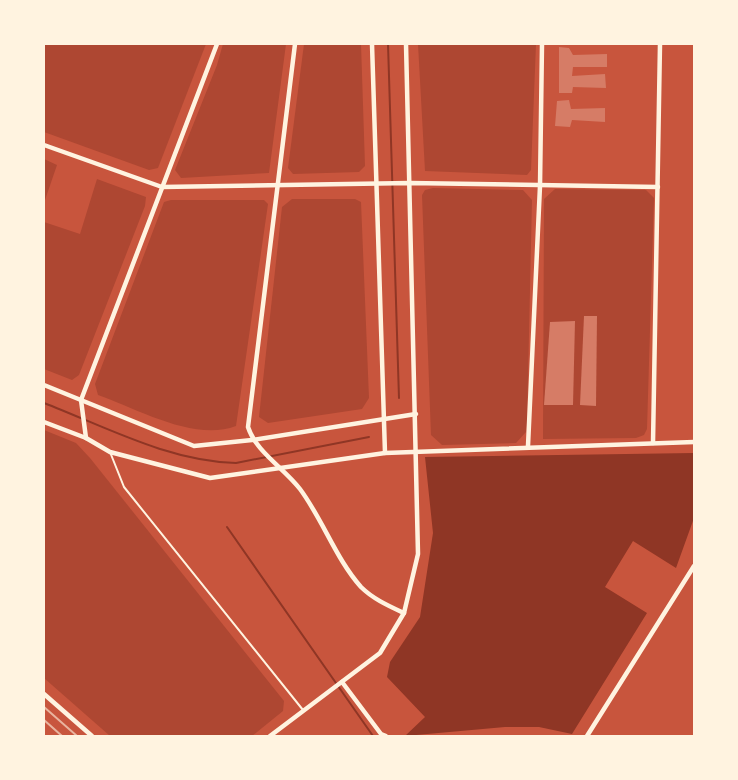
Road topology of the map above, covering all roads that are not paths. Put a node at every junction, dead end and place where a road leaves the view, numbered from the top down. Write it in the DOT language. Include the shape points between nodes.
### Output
graph roads {
  1 [pos="217,44"];
  2 [pos="295,44"];
  3 [pos="372,44"];
  4 [pos="405,44"];
  5 [pos="542,44"];
  6 [pos="660,44"];
  7 [pos="44,145"];
  8 [pos="410,183"];
  9 [pos="377,184"];
  10 [pos="279,186"];
  11 [pos="540,186"];
  12 [pos="162,187"];
  13 [pos="658,187"];
  14 [pos="44,385"];
  15 [pos="81,400"];
  16 [pos="416,414"];
  17 [pos="383,419"];
  18 [pos="44,422"];
  19 [pos="86,438"];
  20 [pos="252,440"];
  21 [pos="694,442"];
  22 [pos="653,443"];
  23 [pos="528,446"];
  24 [pos="110,452"];
  25 [pos="385,453"];
  26 [pos="418,453"];
  27 [pos="283,469"];
  28 [pos="694,566"];
  29 [pos="404,613"];
  30 [pos="341,683"];
  31 [pos="44,694"];
  32 [pos="304,711"];
  33 [pos="92,736"];
  34 [pos="270,736"];
  35 [pos="386,736"];
  36 [pos="587,736"];
  1 -- 12 [label="street"];
  2 -- 10 [label="street"];
  3 -- 9 [label="street"];
  4 -- 8 [label="street"];
  5 -- 11 [label="street"];
  6 -- 13 [label="street"];
  7 -- 12 [label="street"];
  8 -- 9 [label="street"];
  8 -- 11 [label="street"];
  8 -- 16 [label="street"];
  9 -- 10 [label="street"];
  9 -- 17 [label="street"];
  10 -- 12 [label="street"];
  10 -- 20 [label="street" via="248,427"];
  11 -- 13 [label="street"];
  11 -- 23 [label="street"];
  12 -- 15 [label="street"];
  13 -- 22 [label="street"];
  14 -- 15 [label="street"];
  15 -- 19 [label="street"];
  15 -- 20 [label="street" via="194,446"];
  16 -- 17 [label="street"];
  16 -- 26 [label="street"];
  17 -- 20 [label="street"];
  17 -- 25 [label="street"];
  18 -- 19 [label="street"];
  19 -- 24 [label="street"];
  20 -- 27 [label="street"];
  21 -- 22 [label="street"];
  22 -- 23 [label="street"];
  23 -- 26 [label="street"];
  24 -- 27 [label="street" via="210,478"];
  24 -- 32 [label="lane" via="124,487"];
  25 -- 26 [label="street"];
  25 -- 27 [label="street"];
  26 -- 29 [label="street" via="418,554"];
  27 -- 29 [label="street" via="312,507 361,586"];
  28 -- 36 [label="street"];
  29 -- 30 [label="street" via="380,653"];
  30 -- 32 [label="street"];
  30 -- 35 [label="street"];
  31 -- 33 [label="street"];
  32 -- 34 [label="street"];
}
